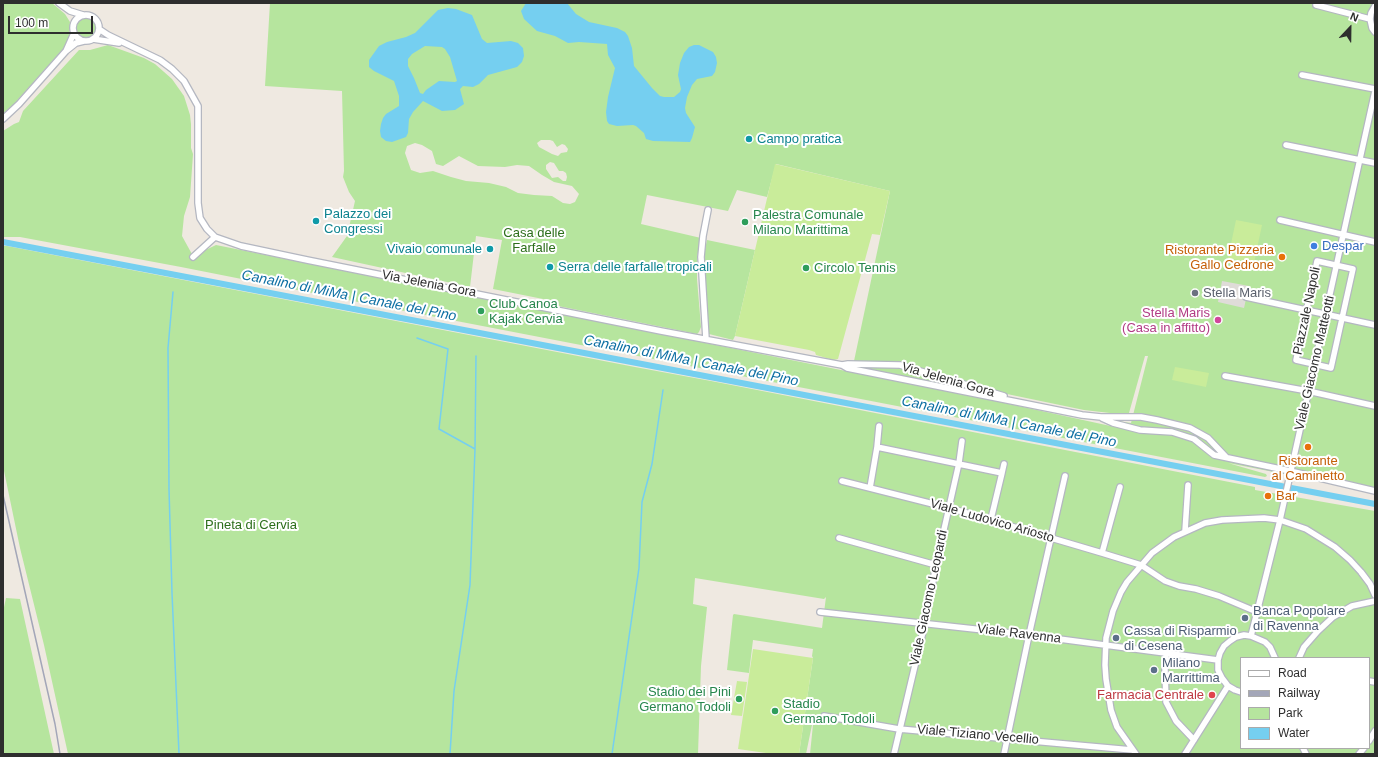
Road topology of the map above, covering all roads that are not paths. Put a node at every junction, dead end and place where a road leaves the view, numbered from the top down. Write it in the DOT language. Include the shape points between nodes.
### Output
graph roads {
  1 [pos="58,3"];
  2 [pos="1316,5"];
  3 [pos="1375,6"];
  4 [pos="83,15"];
  5 [pos="1370,19"];
  6 [pos="75,21"];
  7 [pos="99,29"];
  8 [pos="1375,32"];
  9 [pos="74,33"];
  10 [pos="93,39"];
  11 [pos="84,41"];
  12 [pos="131,46"];
  13 [pos="66,51"];
  14 [pos="1302,74"];
  15 [pos="1375,90"];
  16 [pos="3,119"];
  17 [pos="1286,145"];
  18 [pos="1360,160"];
  19 [pos="1375,163"];
  20 [pos="708,210"];
  21 [pos="1280,220"];
  22 [pos="1343,235"];
  23 [pos="215,238"];
  24 [pos="1375,242"];
  25 [pos="193,257"];
  26 [pos="1336,266"];
  27 [pos="1246,297"];
  28 [pos="1306,310"];
  29 [pos="1326,314"];
  30 [pos="1342,318"];
  31 [pos="1375,325"];
  32 [pos="706,339"];
  33 [pos="1315,364"];
  34 [pos="842,365"];
  35 [pos="1225,376"];
  36 [pos="1308,391"];
  37 [pos="1028,404"];
  38 [pos="1375,406"];
  39 [pos="1101,418"];
  40 [pos="879,426"];
  41 [pos="962,441"];
  42 [pos="877,447"];
  43 [pos="1226,457"];
  44 [pos="960,464"];
  45 [pos="1004,464"];
  46 [pos="1290,470"];
  47 [pos="1002,472"];
  48 [pos="1065,476"];
  49 [pos="842,482"];
  50 [pos="1188,485"];
  51 [pos="1120,487"];
  52 [pos="870,488"];
  53 [pos="1375,491"];
  54 [pos="950,508"];
  55 [pos="991,519"];
  56 [pos="1280,520"];
  57 [pos="1185,531"];
  58 [pos="839,538"];
  59 [pos="1052,538"];
  60 [pos="1102,552"];
  61 [pos="936,565"];
  62 [pos="1140,565"];
  63 [pos="1375,595"];
  64 [pos="1375,601"];
  65 [pos="820,612"];
  66 [pos="1257,612"];
  67 [pos="925,624"];
  68 [pos="1029,635"];
  69 [pos="1252,636"];
  70 [pos="1105,645"];
  71 [pos="1166,653"];
  72 [pos="1275,657"];
  73 [pos="1300,657"];
  74 [pos="1218,660"];
  75 [pos="1228,686"];
  76 [pos="1240,692"];
  77 [pos="824,716"];
  78 [pos="899,728"];
  79 [pos="1008,738"];
  80 [pos="1194,740"];
  81 [pos="1134,752"];
  82 [pos="894,754"];
  83 [pos="1004,754"];
  84 [pos="1185,754"];
  1 -- 4 [label="street" via="70,11"];
  1 -- 6 [label="street"];
  2 -- 5 [label="street"];
  3 -- 5 [label="street"];
  4 -- 6 [label="street"];
  4 -- 7 [label="street" via="95,18"];
  5 -- 8 [label="street"];
  6 -- 9 [label="street"];
  7 -- 10 [label="street"];
  7 -- 12 [label="street"];
  9 -- 11 [label="street"];
  9 -- 13 [label="street"];
  10 -- 11 [label="street"];
  10 -- 12 [label="street"];
  11 -- 13 [label="street" via="76,43"];
  12 -- 23 [label="street" via="172,69 184,81 198,106 198,203 200,218"];
  13 -- 16 [label="street"];
  14 -- 15 [label="street"];
  15 -- 18 [label="street, Viale Giacomo Matteotti"];
  17 -- 18 [label="street"];
  18 -- 19 [label="street"];
  18 -- 22 [label="street, Viale Giacomo Matteotti"];
  20 -- 32 [label="street" via="701,257"];
  21 -- 22 [label="street"];
  22 -- 24 [label="street"];
  22 -- 26 [label="street, Viale Giacomo Matteotti"];
  23 -- 25 [label="street"];
  23 -- 32 [label="street, Via Jelenia Gora" via="307,260"];
  26 -- 28 [label="street, Piazzale Napoli" via="1317,261"];
  26 -- 29 [label="street, Viale Giacomo Matteotti"];
  26 -- 30 [label="street, Piazzale Napoli" via="1353,269"];
  27 -- 28 [label="street"];
  28 -- 29 [label="street"];
  28 -- 33 [label="street, Piazzale Napoli" via="1296,360"];
  29 -- 30 [label="street"];
  29 -- 33 [label="street, Viale Giacomo Matteotti"];
  30 -- 31 [label="street"];
  30 -- 33 [label="street, Piazzale Napoli" via="1331,368"];
  32 -- 34 [label="street, Via Jelenia Gora"];
  33 -- 36 [label="street, Viale Giacomo Matteotti"];
  34 -- 37 [label="street, Via Jelenia Gora"];
  34 -- 37 [label="street, Via Jelenia Gora" via="900,366"];
  35 -- 36 [label="street"];
  36 -- 38 [label="street"];
  36 -- 46 [label="street, Viale Giacomo Matteotti"];
  37 -- 39 [label="street, Via Jelenia Gora"];
  39 -- 43 [label="street, Via Jelenia Gora" via="1140,430 1172,432 1194,438 1214,455"];
  39 -- 43 [label="street, Via Jelenia Gora" via="1140,417 1190,428 1208,438"];
  40 -- 42 [label="street"];
  41 -- 44 [label="street, Viale Giacomo Leopardi"];
  42 -- 44 [label="street"];
  42 -- 52 [label="street"];
  43 -- 46 [label="street, Via Jelenia Gora"];
  44 -- 47 [label="street"];
  44 -- 54 [label="street, Viale Giacomo Leopardi"];
  45 -- 47 [label="street"];
  46 -- 53 [label="street, Via Jelenia Gora"];
  46 -- 56 [label="street, Viale Giacomo Matteotti"];
  47 -- 55 [label="street"];
  48 -- 59 [label="street"];
  49 -- 52 [label="street, Viale Ludovico Ariosto"];
  50 -- 57 [label="street"];
  51 -- 60 [label="street"];
  52 -- 54 [label="street, Viale Ludovico Ariosto"];
  54 -- 55 [label="street, Viale Ludovico Ariosto"];
  54 -- 61 [label="street, Viale Giacomo Leopardi"];
  55 -- 59 [label="street, Viale Ludovico Ariosto"];
  56 -- 57 [label="street" via="1222,520"];
  56 -- 63 [label="street" via="1306,529 1335,547 1361,572"];
  56 -- 66 [label="street, Viale Giacomo Matteotti"];
  57 -- 62 [label="street" via="1164,543"];
  58 -- 61 [label="street"];
  59 -- 60 [label="street, Viale Ludovico Ariosto"];
  59 -- 68 [label="street"];
  60 -- 62 [label="street, Viale Ludovico Ariosto"];
  61 -- 67 [label="street, Viale Giacomo Leopardi"];
  62 -- 66 [label="street, Viale Ludovico Ariosto" via="1165,581 1219,596"];
  62 -- 70 [label="street" via="1121,592 1109,624"];
  64 -- 73 [label="street" via="1352,606 1333,617 1318,630"];
  65 -- 67 [label="street, Viale Ravenna"];
  66 -- 69 [label="street, Viale Giacomo Matteotti"];
  67 -- 68 [label="street, Viale Ravenna"];
  67 -- 78 [label="street, Viale Giacomo Leopardi"];
  68 -- 70 [label="street, Viale Ravenna"];
  68 -- 79 [label="street"];
  69 -- 72 [label="street" via="1265,642"];
  69 -- 74 [label="street" via="1244,635 1230,641 1224,646"];
  70 -- 71 [label="street, Viale Ravenna"];
  70 -- 81 [label="street" via="1106,679 1111,710 1117,727"];
  71 -- 74 [label="street, Viale Ravenna"];
  71 -- 80 [label="street" via="1166,702 1176,721"];
  74 -- 75 [label="street" via="1218,670"];
  75 -- 76 [label="street"];
  75 -- 80 [label="street"];
  77 -- 78 [label="street, Viale Tiziano Vecellio"];
  78 -- 79 [label="street, Viale Tiziano Vecellio"];
  78 -- 82 [label="street, Viale Giacomo Leopardi"];
  79 -- 81 [label="street, Viale Tiziano Vecellio"];
  79 -- 83 [label="street"];
  80 -- 84 [label="street"];
}
